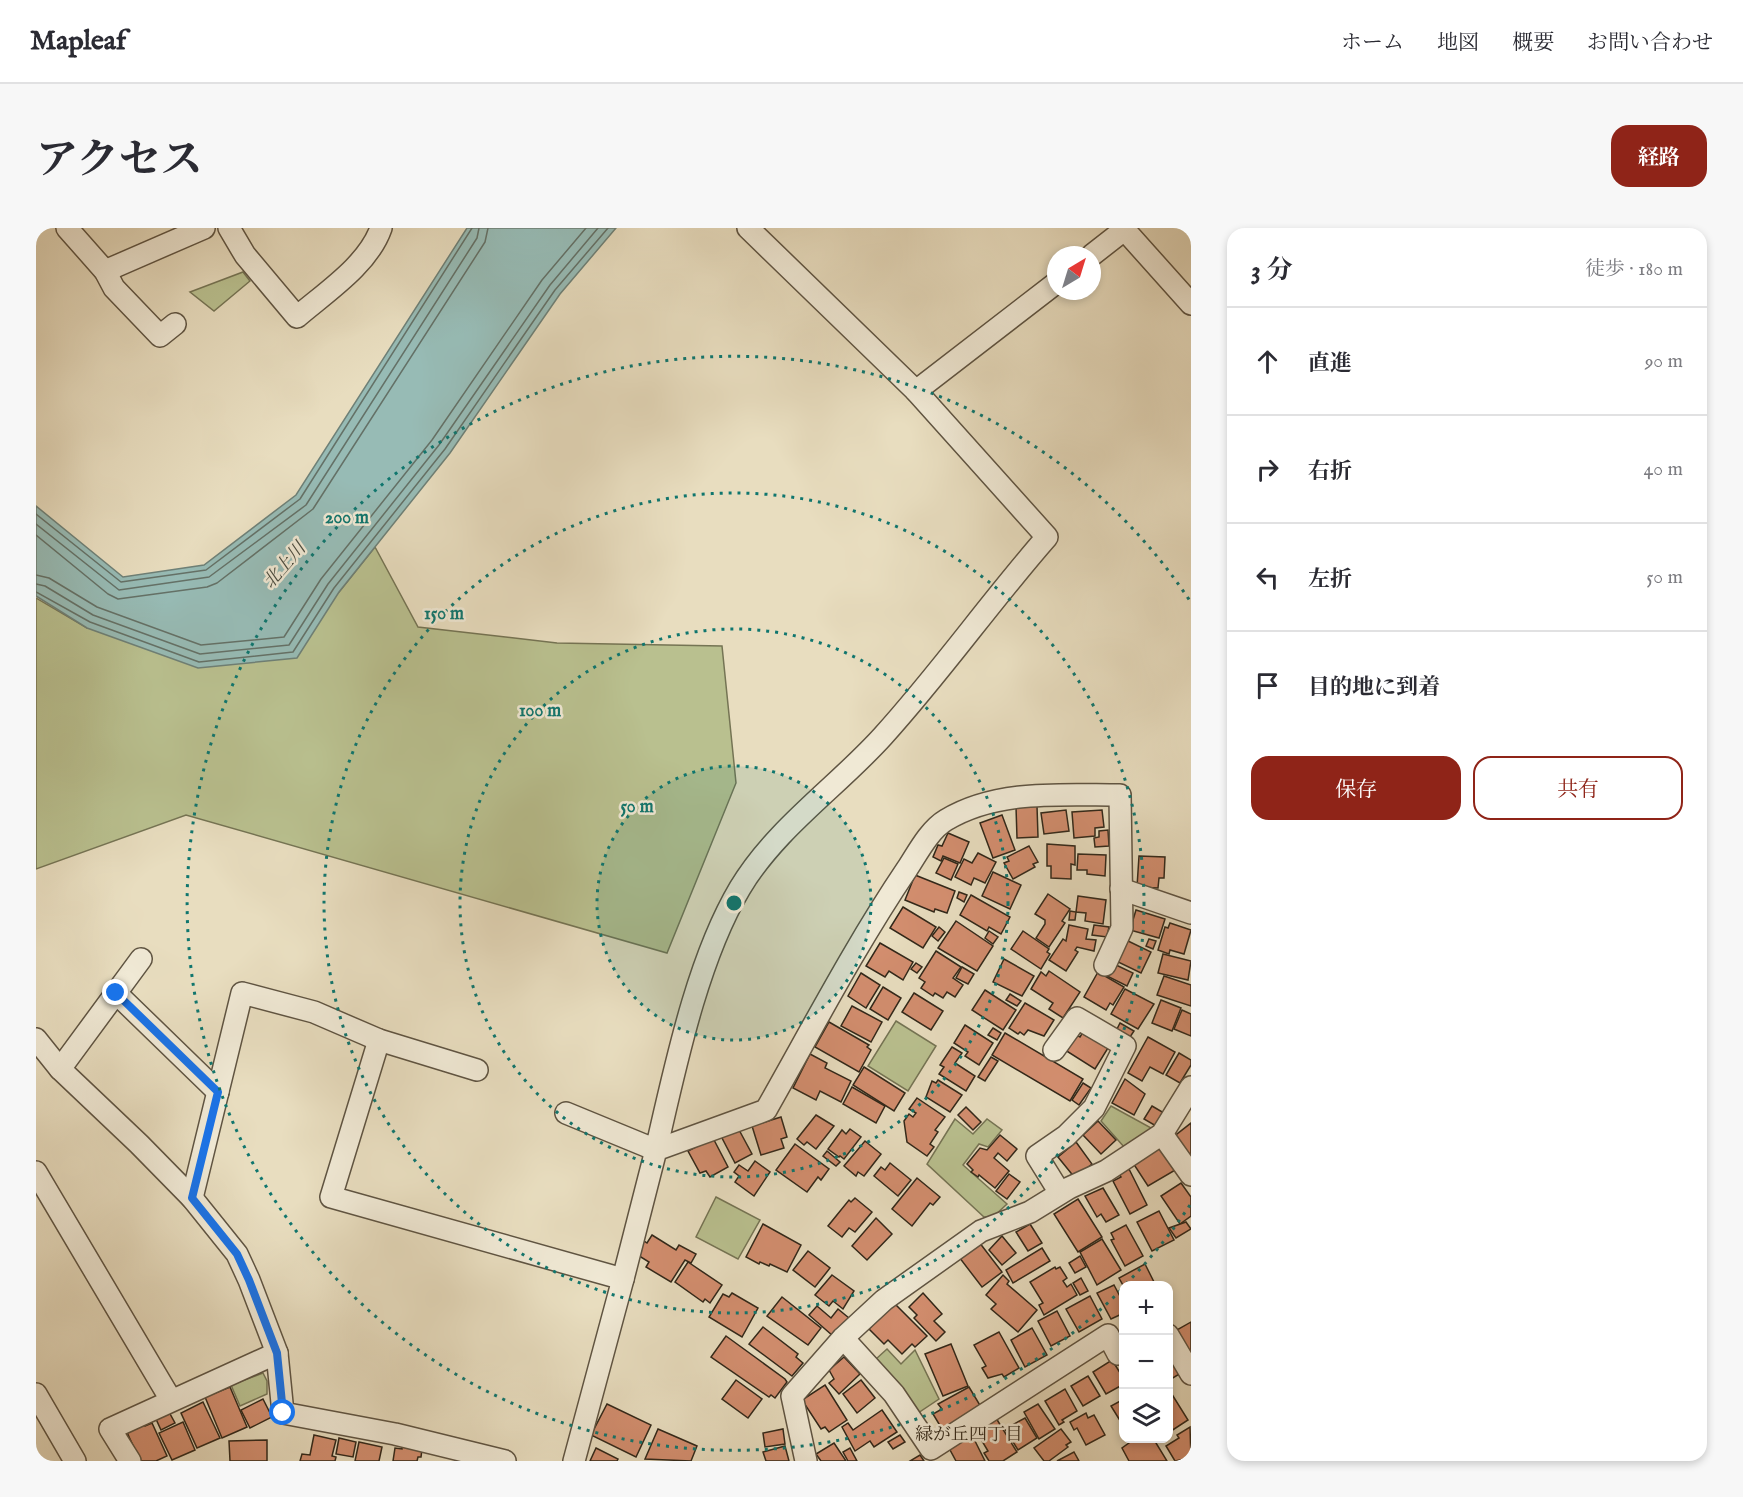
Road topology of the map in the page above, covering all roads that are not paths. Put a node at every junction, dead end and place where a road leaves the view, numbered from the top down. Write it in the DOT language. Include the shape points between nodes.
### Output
graph roads {
  1 [pos="67,228"];
  2 [pos="201,228"];
  3 [pos="229,228"];
  4 [pos="381,228"];
  5 [pos="748,228"];
  6 [pos="1124,229"];
  7 [pos="1101,248"];
  8 [pos="105,271"];
  9 [pos="1047,290"];
  10 [pos="1191,304"];
  11 [pos="175,324"];
  12 [pos="916,391"];
  13 [pos="1121,889"];
  14 [pos="1191,913"];
  15 [pos="141,959"];
  16 [pos="1105,965"];
  17 [pos="116,993"];
  18 [pos="36,1039"];
  19 [pos="379,1040"];
  20 [pos="1054,1050"];
  21 [pos="60,1069"];
  22 [pos="477,1070"];
  23 [pos="1191,1087"];
  24 [pos="218,1092"];
  25 [pos="566,1113"];
  26 [pos="1162,1134"];
  27 [pos="656,1150"];
  28 [pos="36,1172"];
  29 [pos="1191,1175"];
  30 [pos="1060,1193"];
  31 [pos="192,1198"];
  32 [pos="623,1279"];
  33 [pos="843,1338"];
  34 [pos="1173,1343"];
  35 [pos="277,1353"];
  36 [pos="1119,1354"];
  37 [pos="1191,1374"];
  38 [pos="36,1394"];
  39 [pos="171,1400"];
  40 [pos="75,1461"];
  41 [pos="130,1461"];
  42 [pos="505,1461"];
  43 [pos="574,1461"];
  44 [pos="806,1461"];
  1 -- 8 [label="street"];
  2 -- 8 [label="street"];
  3 -- 4 [label="street" via="245,255 297,317 348,273 377,240"];
  5 -- 12 [label="street"];
  6 -- 7 [label="street"];
  6 -- 10 [label="street"];
  8 -- 11 [label="street" via="114,288 160,336"];
  9 -- 12 [label="street"];
  12 -- 27 [label="street" via="1047,537 937,675 836,784 767,849 740,888 715,940 680,1047"];
  13 -- 14 [label="street"];
  13 -- 16 [label="street" via="1122,928"];
  13 -- 27 [label="street" via="1120,795 1041,795 1003,800 944,820 926,840 879,911 766,1110"];
  15 -- 17 [label="street"];
  17 -- 21 [label="street"];
  17 -- 24 [label="street"];
  18 -- 21 [label="street"];
  19 -- 22 [label="street"];
  19 -- 24 [label="street" via="315,1012 242,993"];
  19 -- 32 [label="street" via="331,1197"];
  20 -- 30 [label="street" via="1077,1018 1125,1046 1094,1108 1066,1136 1037,1156"];
  21 -- 31 [label="street"];
  23 -- 26 [label="street"];
  24 -- 31 [label="street"];
  25 -- 27 [label="street"];
  26 -- 29 [label="street"];
  26 -- 30 [label="street" via="1106,1171"];
  27 -- 32 [label="street"];
  28 -- 39 [label="street"];
  30 -- 33 [label="street" via="1030,1212 981,1231 884,1300"];
  31 -- 35 [label="street" via="237,1254"];
  32 -- 43 [label="street"];
  33 -- 36 [label="street" via="894,1394 931,1449 1108,1335"];
  33 -- 44 [label="street" via="792,1396"];
  34 -- 37 [label="street"];
  35 -- 39 [label="street"];
  35 -- 42 [label="street" via="283,1413 395,1434"];
  38 -- 40 [label="street"];
  39 -- 41 [label="street" via="110,1429"];
}
